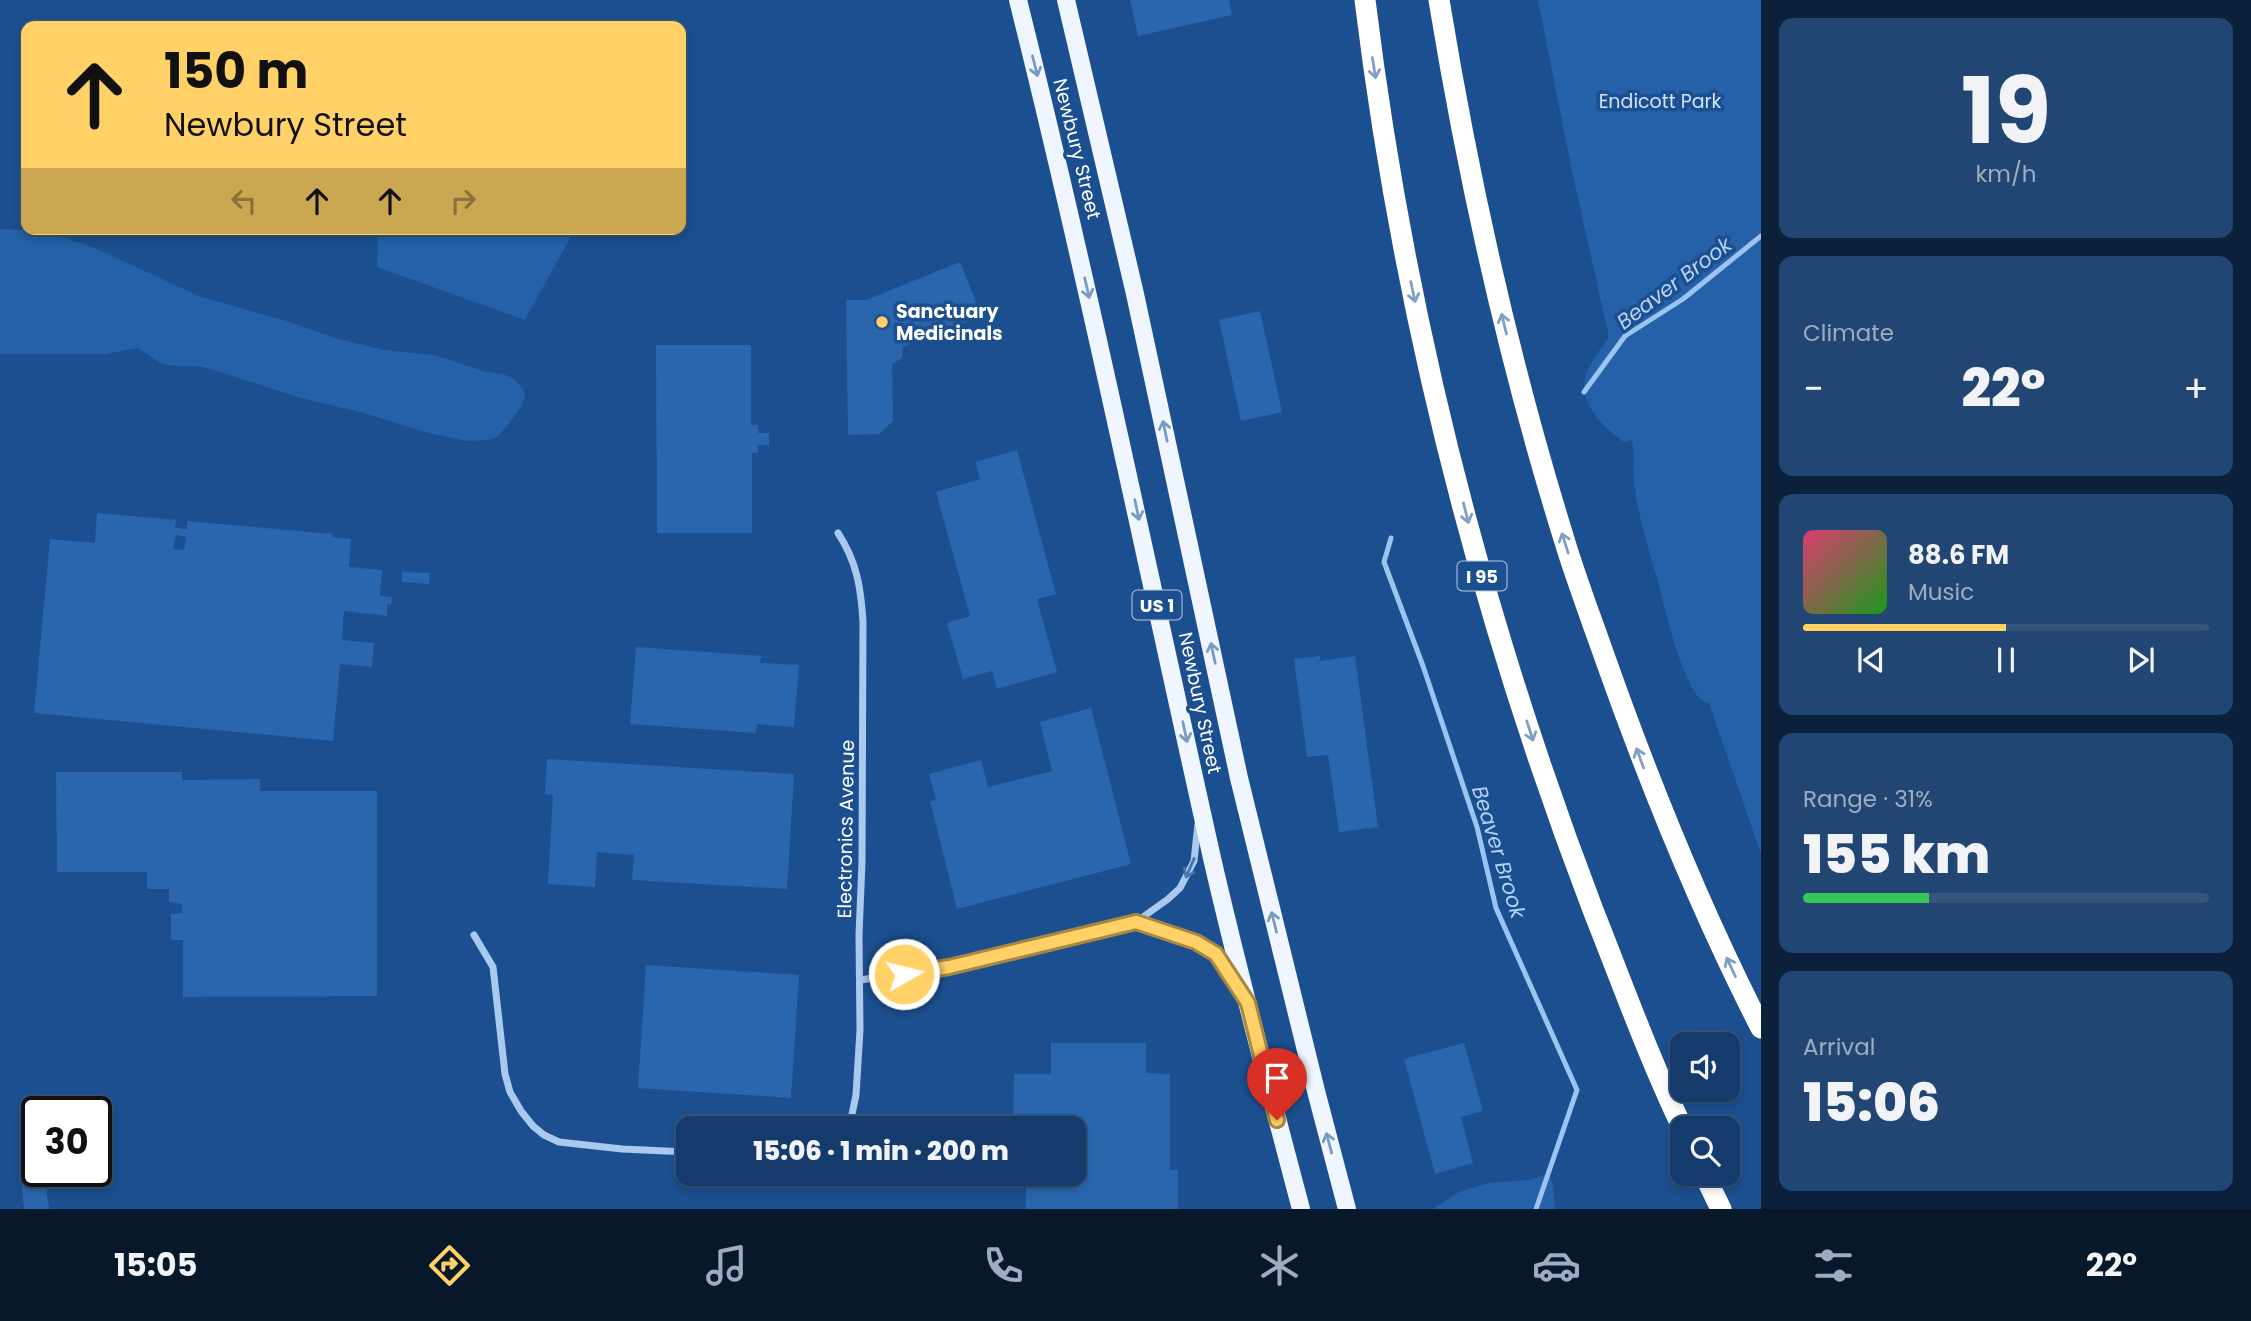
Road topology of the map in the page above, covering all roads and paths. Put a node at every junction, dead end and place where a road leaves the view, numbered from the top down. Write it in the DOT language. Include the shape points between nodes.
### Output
graph roads {
  1 [pos="1018,0"];
  2 [pos="1066,0"];
  3 [pos="1365,0"];
  4 [pos="1439,0"];
  5 [pos="838,533"];
  6 [pos="1200,802"];
  7 [pos="1136,922"];
  8 [pos="474,935"];
  9 [pos="860,980"];
  10 [pos="1248,1003"];
  11 [pos="1761,1028"];
  12 [pos="852,1116"];
  13 [pos="1677,1116"];
  14 [pos="676,1151"];
  15 [pos="1710,1186"];
  16 [pos="1720,1208"];
  17 [pos="1301,1209"];
  18 [pos="1347,1209"];
  1 -- 6 [label="main road, Newbury Street / US 1, one-way" via="1108,377"];
  18 -- 2 [label="main road, Newbury Street / US 1, one-way" via="1239,778"];
  3 -- 13 [label="highway, I 95, one-way" via="1408,272 1490,611 1572,854"];
  11 -- 4 [label="highway, one-way" via="1686,872 1642,763 1565,542 1497,295"];
  5 -- 9 [label="street, Electronics Avenue" via="860,583 863,622"];
  6 -- 7 [label="street, one-way" via="1194,861 1186,877 1168,899"];
  6 -- 10 [label="main road, Newbury Street / US 1"];
  7 -- 9 [label="street" via="949,967"];
  7 -- 10 [label="street" via="1196,942 1216,954"];
  8 -- 14 [label="street" via="493,967 510,1092 533,1126 559,1142"];
  9 -- 12 [label="street, Electronics Avenue"];
  10 -- 17 [label="main road, Newbury Street / US 1"];
  15 -- 16 [label="highway"];
}
